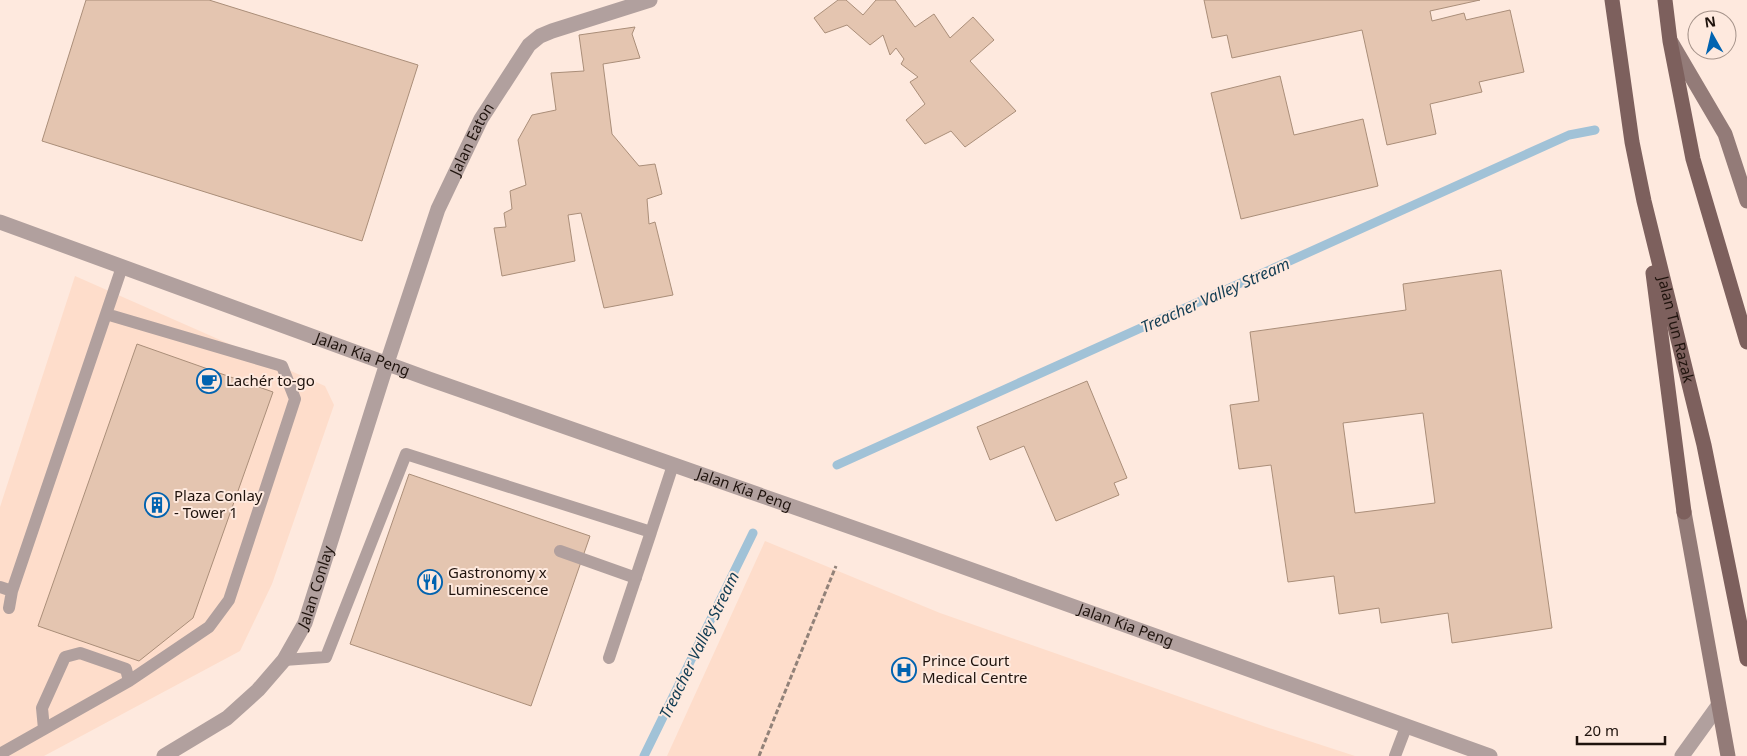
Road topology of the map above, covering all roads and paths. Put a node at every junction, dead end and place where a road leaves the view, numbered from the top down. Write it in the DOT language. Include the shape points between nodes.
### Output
graph roads {
  1 [pos="650,0"];
  2 [pos="1612,0"];
  3 [pos="1665,0"];
  4 [pos="1670,41"];
  5 [pos="1644,201"];
  6 [pos="1747,201"];
  7 [pos="0,222"];
  8 [pos="122,267"];
  9 [pos="106,314"];
  10 [pos="1747,342"];
  11 [pos="387,363"];
  12 [pos="673,465"];
  13 [pos="651,532"];
  14 [pos="560,551"];
  15 [pos="836,566"];
  16 [pos="636,578"];
  17 [pos="6,589"];
  18 [pos="9,608"];
  19 [pos="609,658"];
  20 [pos="1747,659"];
  21 [pos="284,660"];
  22 [pos="129,681"];
  23 [pos="1718,706"];
  24 [pos="1406,727"];
  25 [pos="44,728"];
  26 [pos="0,754"];
  27 [pos="164,756"];
  28 [pos="759,756"];
  29 [pos="1396,756"];
  30 [pos="1490,756"];
  31 [pos="1682,756"];
  32 [pos="1728,756"];
  1 -- 11 [label="street, Jalan Eaton" via="552,31 529,45 481,119 438,210"];
  2 -- 5 [label="main road, Jalan Tun Razak" via="1632,142"];
  3 -- 4 [label="main road"];
  4 -- 6 [label="main road" via="1725,134"];
  4 -- 10 [label="main road" via="1693,159"];
  5 -- 20 [label="main road, Jalan Tun Razak" via="1704,445"];
  5 -- 23 [label="main road" via="1684,512"];
  7 -- 8 [label="street, Jalan Kia Peng"];
  8 -- 9 [label="lane"];
  8 -- 11 [label="street, Jalan Kia Peng"];
  9 -- 17 [label="lane"];
  9 -- 22 [label="lane" via="282,366 295,399 230,600 209,627"];
  11 -- 12 [label="street, Jalan Kia Peng"];
  11 -- 21 [label="street, Jalan Conlay" via="305,623"];
  12 -- 13 [label="lane"];
  12 -- 24 [label="street, Jalan Kia Peng"];
  13 -- 16 [label="lane"];
  13 -- 21 [label="lane" via="406,454 326,656"];
  14 -- 16 [label="lane"];
  15 -- 28 [label="path"];
  16 -- 19 [label="lane"];
  17 -- 18 [label="lane"];
  21 -- 27 [label="street, Jalan Conlay" via="227,718"];
  22 -- 25 [label="lane"];
  22 -- 25 [label="lane" via="126,669 80,653 65,657 42,708"];
  23 -- 31 [label="street"];
  23 -- 32 [label="main road"];
  24 -- 29 [label="lane"];
  24 -- 30 [label="street, Jalan Kia Peng"];
  25 -- 26 [label="lane"];
}
